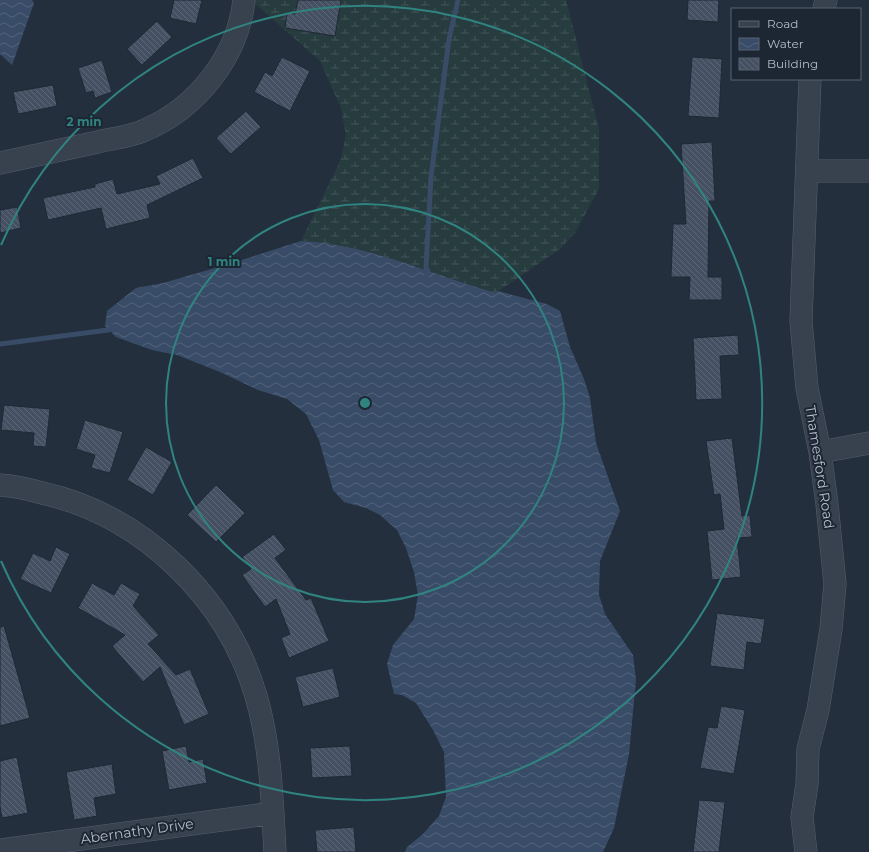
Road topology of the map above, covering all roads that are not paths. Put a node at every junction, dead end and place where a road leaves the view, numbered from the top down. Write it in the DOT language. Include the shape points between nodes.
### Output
graph roads {
  1 [pos="244,0"];
  2 [pos="810,80"];
  3 [pos="0,163"];
  4 [pos="808,171"];
  5 [pos="869,171"];
  6 [pos="869,443"];
  7 [pos="820,452"];
  8 [pos="0,485"];
  9 [pos="273,812"];
  10 [pos="0,850"];
  11 [pos="275,852"];
  12 [pos="806,852"];
  1 -- 3 [label="street" via="232,45 221,64 208,83 174,114 145,131"];
  2 -- 4 [label="street, Thamesford Road"];
  4 -- 5 [label="street"];
  4 -- 7 [label="street, Thamesford Road" via="801,321 807,388"];
  6 -- 7 [label="street"];
  7 -- 12 [label="street, Thamesford Road" via="835,584 831,629 818,710 808,749 807,784 802,817"];
  8 -- 9 [label="street" via="55,496 86,506 111,518 150,543 208,600 236,645 256,695 268,745"];
  9 -- 10 [label="street, Abernathy Drive"];
  9 -- 11 [label="street"];
}
